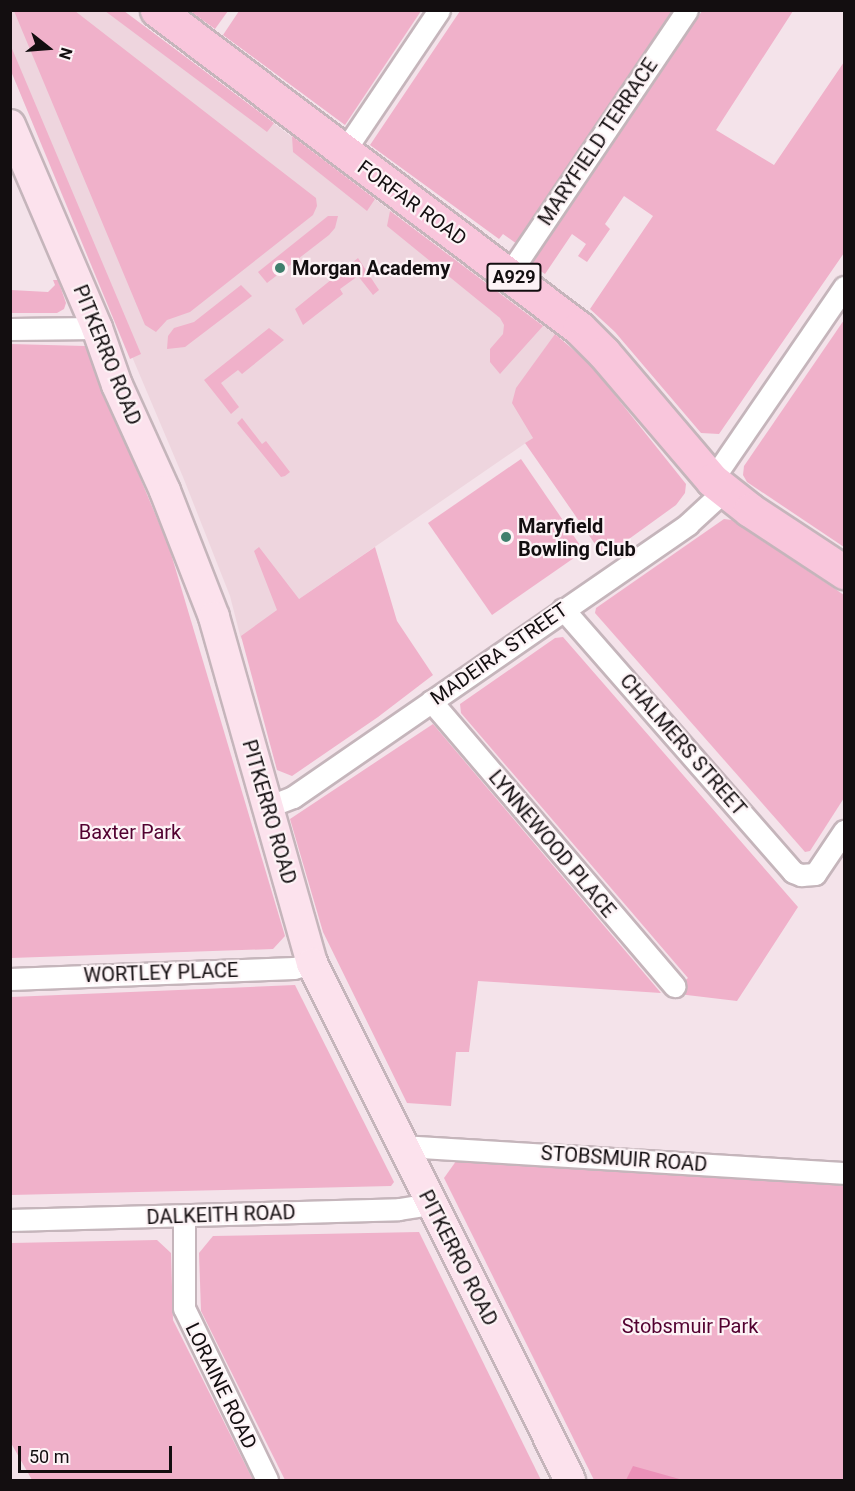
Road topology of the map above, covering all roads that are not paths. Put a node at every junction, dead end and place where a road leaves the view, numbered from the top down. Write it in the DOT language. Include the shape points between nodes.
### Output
graph roads {
  1 [pos="157,10"];
  2 [pos="439,10"];
  3 [pos="687,10"];
  4 [pos="10,125"];
  5 [pos="343,153"];
  6 [pos="509,274"];
  7 [pos="844,287"];
  8 [pos="97,328"];
  9 [pos="10,330"];
  10 [pos="718,485"];
  11 [pos="844,572"];
  12 [pos="563,609"];
  13 [pos="431,702"];
  14 [pos="267,807"];
  15 [pos="844,831"];
  16 [pos="312,963"];
  17 [pos="10,979"];
  18 [pos="674,986"];
  19 [pos="403,1146"];
  20 [pos="844,1173"];
  21 [pos="430,1204"];
  22 [pos="184,1217"];
  23 [pos="10,1220"];
  24 [pos="267,1480"];
  25 [pos="570,1480"];
  1 -- 5 [label="main road, FORFAR ROAD / A929"];
  2 -- 5 [label="street"];
  3 -- 6 [label="street, MARYFIELD TERRACE"];
  4 -- 8 [label="street, PITKERRO ROAD"];
  5 -- 6 [label="main road, FORFAR ROAD / A929"];
  6 -- 10 [label="main road, FORFAR ROAD / A929" via="579,328 604,353"];
  7 -- 10 [label="street, MADEIRA STREET"];
  8 -- 9 [label="street"];
  8 -- 14 [label="street, PITKERRO ROAD" via="214,617"];
  10 -- 11 [label="main road, FORFAR ROAD / A929"];
  10 -- 12 [label="street, MADEIRA STREET" via="688,524"];
  12 -- 13 [label="street, MADEIRA STREET"];
  12 -- 15 [label="street, CHALMERS STREET" via="793,872 815,874"];
  13 -- 14 [label="street, MADEIRA STREET" via="293,797"];
  13 -- 18 [label="street, LYNNEWOOD PLACE"];
  14 -- 16 [label="street, PITKERRO ROAD"];
  16 -- 17 [label="street, WORTLEY PLACE" via="294,968"];
  16 -- 19 [label="street, PITKERRO ROAD"];
  19 -- 20 [label="street, STOBSMUIR ROAD"];
  19 -- 21 [label="street, PITKERRO ROAD"];
  21 -- 22 [label="street, DALKEITH ROAD" via="399,1209"];
  21 -- 25 [label="street, PITKERRO ROAD"];
  22 -- 23 [label="street, DALKEITH ROAD"];
  22 -- 24 [label="street, LORAINE ROAD" via="184,1308"];
}
